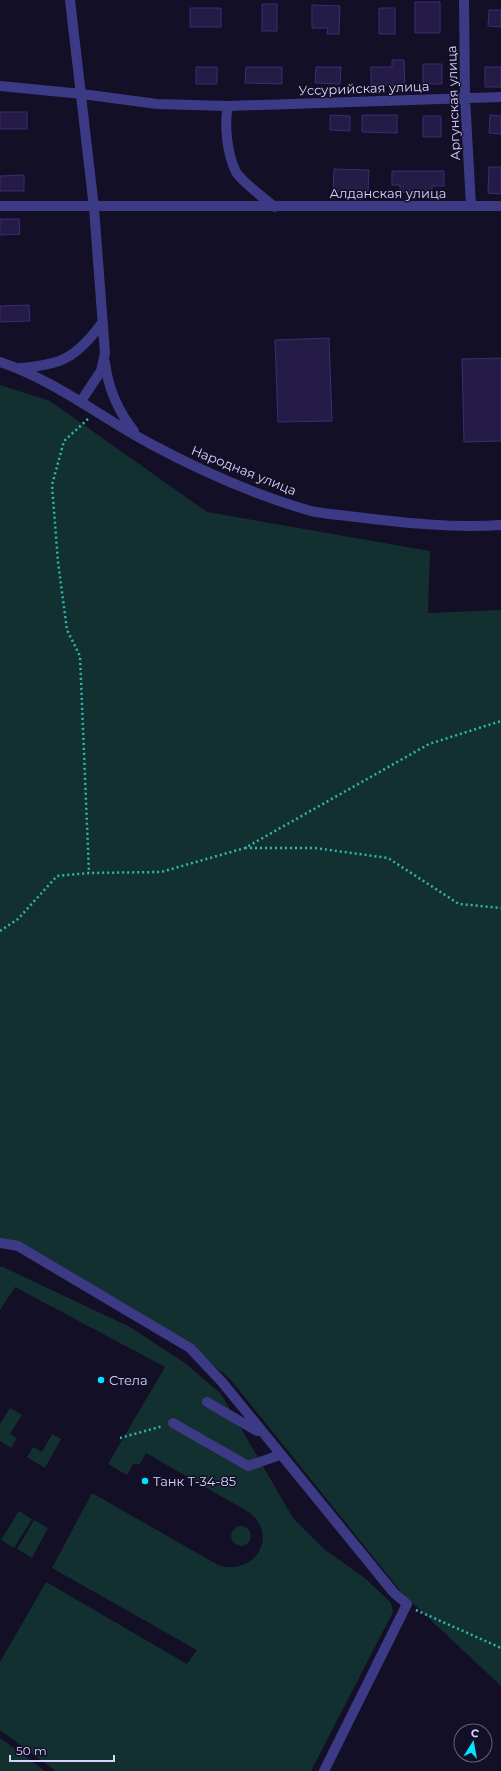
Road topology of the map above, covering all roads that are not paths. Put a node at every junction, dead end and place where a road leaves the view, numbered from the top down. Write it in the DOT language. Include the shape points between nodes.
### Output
graph roads {
  1 [pos="70,0"];
  2 [pos="464,0"];
  3 [pos="0,86"];
  4 [pos="82,94"];
  5 [pos="464,97"];
  6 [pos="501,97"];
  7 [pos="228,106"];
  8 [pos="0,206"];
  9 [pos="471,206"];
  10 [pos="501,206"];
  11 [pos="275,207"];
  12 [pos="94,208"];
  13 [pos="102,323"];
  14 [pos="105,353"];
  15 [pos="0,362"];
  16 [pos="20,368"];
  17 [pos="81,401"];
  18 [pos="138,436"];
  19 [pos="501,525"];
  20 [pos="0,1243"];
  21 [pos="207,1402"];
  22 [pos="173,1423"];
  23 [pos="262,1434"];
  24 [pos="280,1455"];
  25 [pos="324,1771"];
  1 -- 4 [label="street"];
  2 -- 5 [label="street, Аргунская улица"];
  3 -- 4 [label="street, Уссурийская улица"];
  4 -- 7 [label="street, Уссурийская улица" via="157,104"];
  4 -- 12 [label="street"];
  5 -- 6 [label="street, Уссурийская улица"];
  5 -- 7 [label="street, Уссурийская улица"];
  5 -- 9 [label="street, Аргунская улица"];
  7 -- 11 [label="street" via="225,119 237,172"];
  8 -- 12 [label="street, Алданская улица"];
  9 -- 10 [label="street, Алданская улица"];
  9 -- 11 [label="street, Алданская улица"];
  11 -- 12 [label="street, Алданская улица"];
  12 -- 13 [label="street"];
  13 -- 14 [label="street"];
  13 -- 16 [label="street" via="87,342 68,358 44,366"];
  14 -- 17 [label="street" via="101,371"];
  14 -- 18 [label="street" via="107,375 113,396 123,416"];
  15 -- 16 [label="street, Народная улица"];
  16 -- 17 [label="street, Народная улица"];
  17 -- 18 [label="street, Народная улица"];
  18 -- 19 [label="street, Народная улица" via="183,460 246,488 312,511 414,524"];
  20 -- 23 [label="street" via="18,1246 190,1348 222,1382"];
  21 -- 23 [label="street"];
  22 -- 24 [label="street" via="248,1466"];
  23 -- 24 [label="street"];
  24 -- 25 [label="street" via="394,1593 407,1604"];
}
